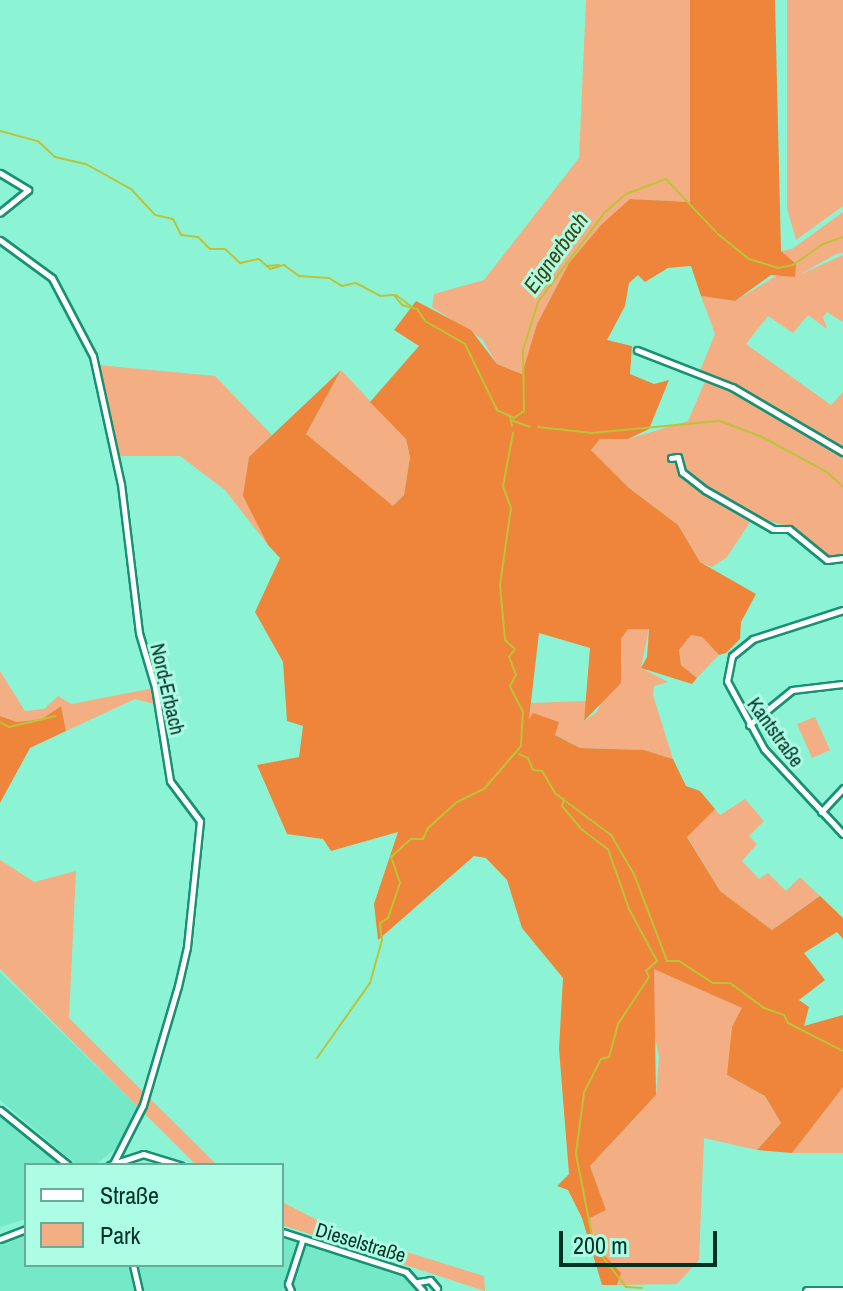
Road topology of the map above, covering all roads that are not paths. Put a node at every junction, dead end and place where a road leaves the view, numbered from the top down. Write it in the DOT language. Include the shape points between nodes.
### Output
graph roads {
  1 [pos="0,173"];
  2 [pos="0,213"];
  3 [pos="0,240"];
  4 [pos="637,350"];
  5 [pos="843,452"];
  6 [pos="671,458"];
  7 [pos="843,558"];
  8 [pos="843,610"];
  9 [pos="843,684"];
  10 [pos="749,725"];
  11 [pos="843,788"];
  12 [pos="821,812"];
  13 [pos="843,834"];
  14 [pos="0,1110"];
  15 [pos="66,1163"];
  16 [pos="113,1163"];
  17 [pos="116,1163"];
  18 [pos="175,1163"];
  19 [pos="24,1230"];
  20 [pos="284,1233"];
  21 [pos="0,1239"];
  22 [pos="302,1241"];
  23 [pos="133,1267"];
  24 [pos="418,1282"];
  25 [pos="437,1288"];
  26 [pos="139,1291"];
  27 [pos="291,1291"];
  28 [pos="423,1291"];
  29 [pos="807,1291"];
  30 [pos="843,1291"];
  1 -- 2 [label="street" via="28,190"];
  3 -- 16 [label="street, Nord-Erbach" via="52,278 93,356 121,484 139,633 155,687 170,781 200,821 181,973 143,1105"];
  4 -- 5 [label="street" via="732,387"];
  6 -- 7 [label="street" via="678,457 682,472 705,490 773,529 789,529 827,560"];
  8 -- 10 [label="street, Kantstraße" via="764,634 732,656 728,691"];
  9 -- 10 [label="street" via="792,690"];
  10 -- 12 [label="street, Kantstraße" via="778,767"];
  11 -- 12 [label="street"];
  12 -- 13 [label="street, Kantstraße"];
  14 -- 15 [label="street"];
  17 -- 18 [label="street" via="154,1154"];
  19 -- 21 [label="street"];
  20 -- 22 [label="street, Dieselstraße"];
  22 -- 24 [label="street, Dieselstraße" via="404,1271"];
  22 -- 27 [label="street" via="288,1284"];
  23 -- 26 [label="street"];
  24 -- 25 [label="street" via="430,1280"];
  24 -- 28 [label="street, Dieselstraße"];
  29 -- 30 [label="main road"];
}
